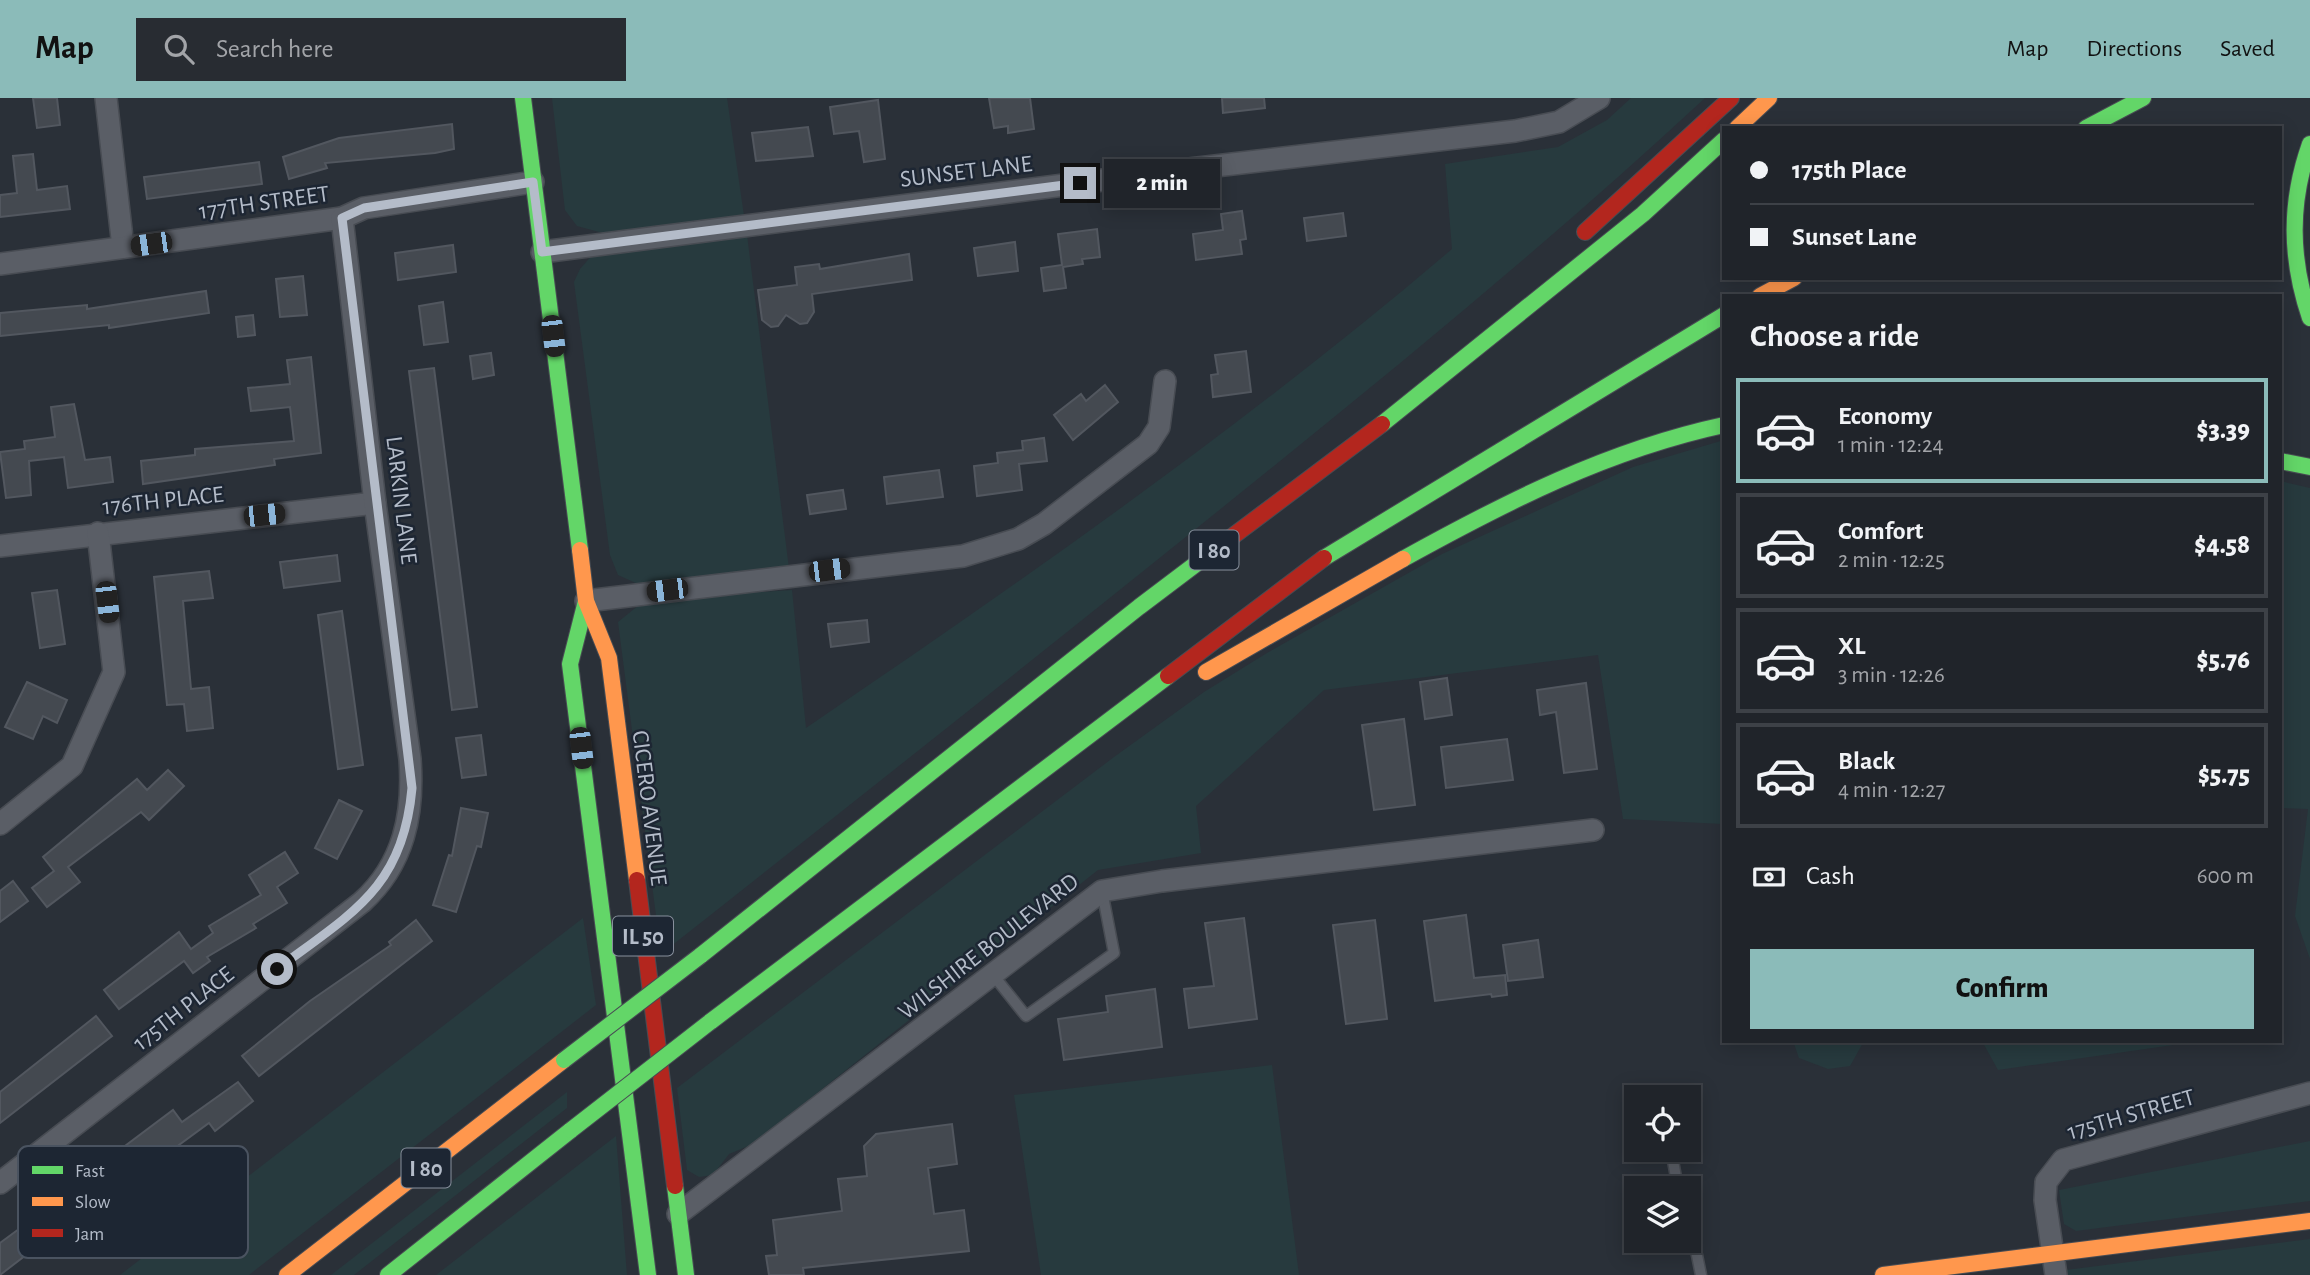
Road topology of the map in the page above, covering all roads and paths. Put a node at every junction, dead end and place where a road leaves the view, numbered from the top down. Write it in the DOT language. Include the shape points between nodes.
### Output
graph roads {
  1 [pos="106,98"];
  2 [pos="523,98"];
  3 [pos="1599,98"];
  4 [pos="1731,98"];
  5 [pos="1769,98"];
  6 [pos="2143,98"];
  7 [pos="1739,126"];
  8 [pos="2090,126"];
  9 [pos="1722,141"];
  10 [pos="2310,144"];
  11 [pos="533,182"];
  12 [pos="342,218"];
  13 [pos="1577,239"];
  14 [pos="123,247"];
  15 [pos="542,252"];
  16 [pos="0,264"];
  17 [pos="1790,280"];
  18 [pos="1764,294"];
  19 [pos="1722,316"];
  20 [pos="2310,318"];
  21 [pos="1464,334"];
  22 [pos="1165,381"];
  23 [pos="1429,389"];
  24 [pos="1722,425"];
  25 [pos="2282,461"];
  26 [pos="2310,467"];
  27 [pos="375,503"];
  28 [pos="98,533"];
  29 [pos="0,546"];
  30 [pos="586,601"];
  31 [pos="1188,686"];
  32 [pos="1083,761"];
  33 [pos="412,788"];
  34 [pos="0,824"];
  35 [pos="1593,830"];
  36 [pos="904,877"];
  37 [pos="1102,891"];
  38 [pos="993,976"];
  39 [pos="2310,1093"];
  40 [pos="48,1146"];
  41 [pos="18,1169"];
  42 [pos="0,1183"];
  43 [pos="678,1214"];
  44 [pos="2310,1221"];
  45 [pos="1697,1253"];
  46 [pos="2054,1265"];
  47 [pos="288,1275"];
  48 [pos="387,1275"];
  49 [pos="648,1275"];
  50 [pos="686,1275"];
  51 [pos="1701,1275"];
  52 [pos="1883,1275"];
  1 -- 14 [label="street"];
  2 -- 11 [label="main road, CICERO AVENUE / IL 50"];
  3 -- 15 [label="street, SUNSET LANE" via="1559,122 1516,131"];
  4 -- 13 [label="main road"];
  5 -- 7 [label="main road"];
  6 -- 8 [label="main road"];
  9 -- 23 [label="main road, I 80" via="1643,214"];
  10 -- 20 [label="main road" via="2292,226 2297,281"];
  11 -- 12 [label="street, 177TH STREET" via="364,208"];
  11 -- 15 [label="main road, CICERO AVENUE / IL 50"];
  12 -- 14 [label="street, 177TH STREET"];
  12 -- 27 [label="street, LARKIN LANE"];
  14 -- 16 [label="street, 177TH STREET"];
  15 -- 30 [label="main road, CICERO AVENUE / IL 50"];
  17 -- 18 [label="main road"];
  19 -- 36 [label="main road, I 80" via="1330,554"];
  21 -- 23 [label="main road"];
  22 -- 30 [label="street" via="1159,427 1148,444 1018,539 963,556"];
  23 -- 47 [label="main road, I 80, bridge" via="1139,607"];
  24 -- 31 [label="main road" via="1594,463 1356,586"];
  25 -- 26 [label="main road"];
  27 -- 28 [label="street, 176TH PLACE"];
  27 -- 33 [label="street, LARKIN LANE"];
  28 -- 29 [label="street, 176TH PLACE"];
  28 -- 34 [label="street" via="114,672 72,766"];
  30 -- 43 [label="main road, CICERO AVENUE / IL 50" via="609,658"];
  30 -- 49 [label="main road, CICERO AVENUE / IL 50" via="570,664"];
  32 -- 36 [label="main road"];
  33 -- 40 [label="street, 175TH PLACE" via="409,820 380,886"];
  35 -- 37 [label="street, WILSHIRE BOULEVARD"];
  36 -- 48 [label="main road, I 80, bridge"];
  37 -- 38 [label="street, WILSHIRE BOULEVARD"];
  37 -- 38 [label="lane" via="1114,953 1026,1016"];
  38 -- 43 [label="street, WILSHIRE BOULEVARD"];
  39 -- 46 [label="street, 175TH STREET" via="2063,1160 2046,1182"];
  41 -- 42 [label="street, 175TH PLACE"];
  43 -- 50 [label="main road, CICERO AVENUE / IL 50"];
  44 -- 46 [label="main road"];
  45 -- 51 [label="lane"];
  46 -- 52 [label="main road"];
}
